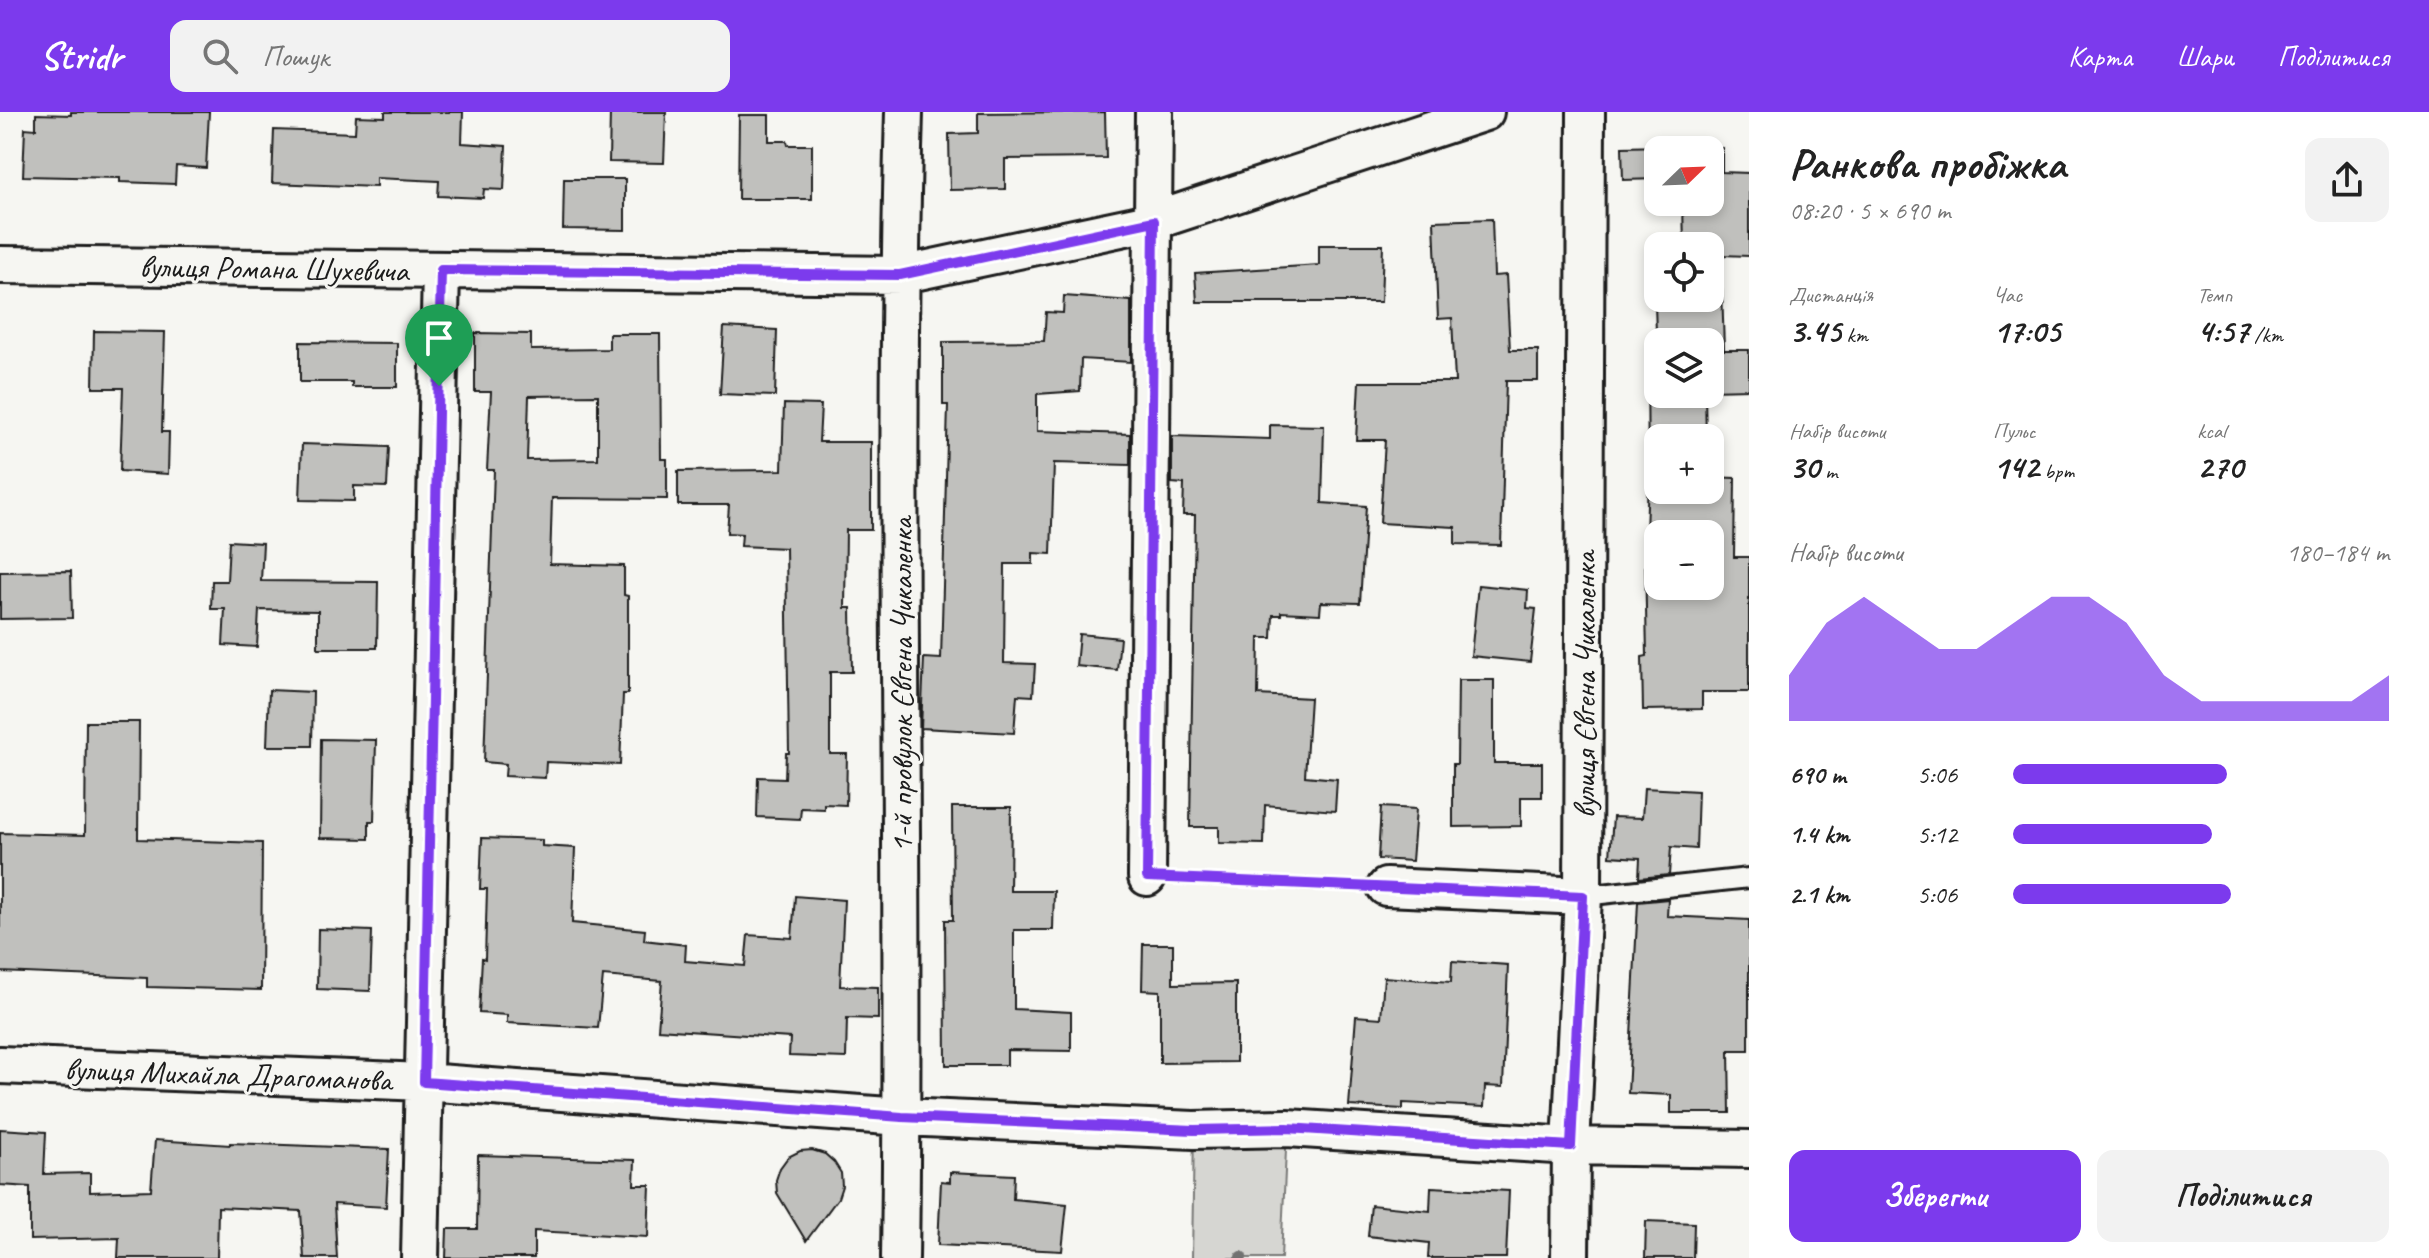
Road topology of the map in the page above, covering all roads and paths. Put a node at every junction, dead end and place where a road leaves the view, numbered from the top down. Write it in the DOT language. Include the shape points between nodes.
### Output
graph roads {
  1 [pos="904,112"];
  2 [pos="1154,112"];
  3 [pos="1485,112"];
  4 [pos="1586,112"];
  5 [pos="1154,221"];
  6 [pos="0,265"];
  7 [pos="441,270"];
  8 [pos="900,275"];
  9 [pos="1147,877"];
  10 [pos="1749,878"];
  11 [pos="1386,887"];
  12 [pos="1583,896"];
  13 [pos="0,1065"];
  14 [pos="424,1082"];
  15 [pos="902,1117"];
  16 [pos="1571,1146"];
  17 [pos="1749,1149"];
  18 [pos="420,1258"];
  19 [pos="900,1258"];
  20 [pos="1570,1258"];
  1 -- 8 [label="street, 1-й провулок Євгена Чикаленка"];
  2 -- 5 [label="street"];
  3 -- 5 [label="street, вулиця Романа Шухевича"];
  4 -- 12 [label="street, вулиця Євгена Чикаленка"];
  5 -- 8 [label="street, вулиця Романа Шухевича"];
  5 -- 9 [label="street"];
  6 -- 7 [label="street, вулиця Романа Шухевича"];
  7 -- 8 [label="street, вулиця Романа Шухевича"];
  7 -- 14 [label="street"];
  8 -- 15 [label="street, 1-й провулок Євгена Чикаленка"];
  9 -- 11 [label="path"];
  10 -- 12 [label="lane"];
  11 -- 12 [label="street"];
  12 -- 16 [label="street, вулиця Євгена Чикаленка"];
  13 -- 14 [label="street, вулиця Михайла Драгоманова"];
  14 -- 15 [label="street, вулиця Михайла Драгоманова"];
  14 -- 18 [label="street"];
  15 -- 16 [label="street, вулиця Михайла Драгоманова" via="1194,1130 1287,1128"];
  15 -- 19 [label="street, 1-й провулок Євгена Чикаленка"];
  16 -- 17 [label="street, вулиця Михайла Драгоманова"];
  16 -- 20 [label="street, вулиця Євгена Чикаленка"];
}
